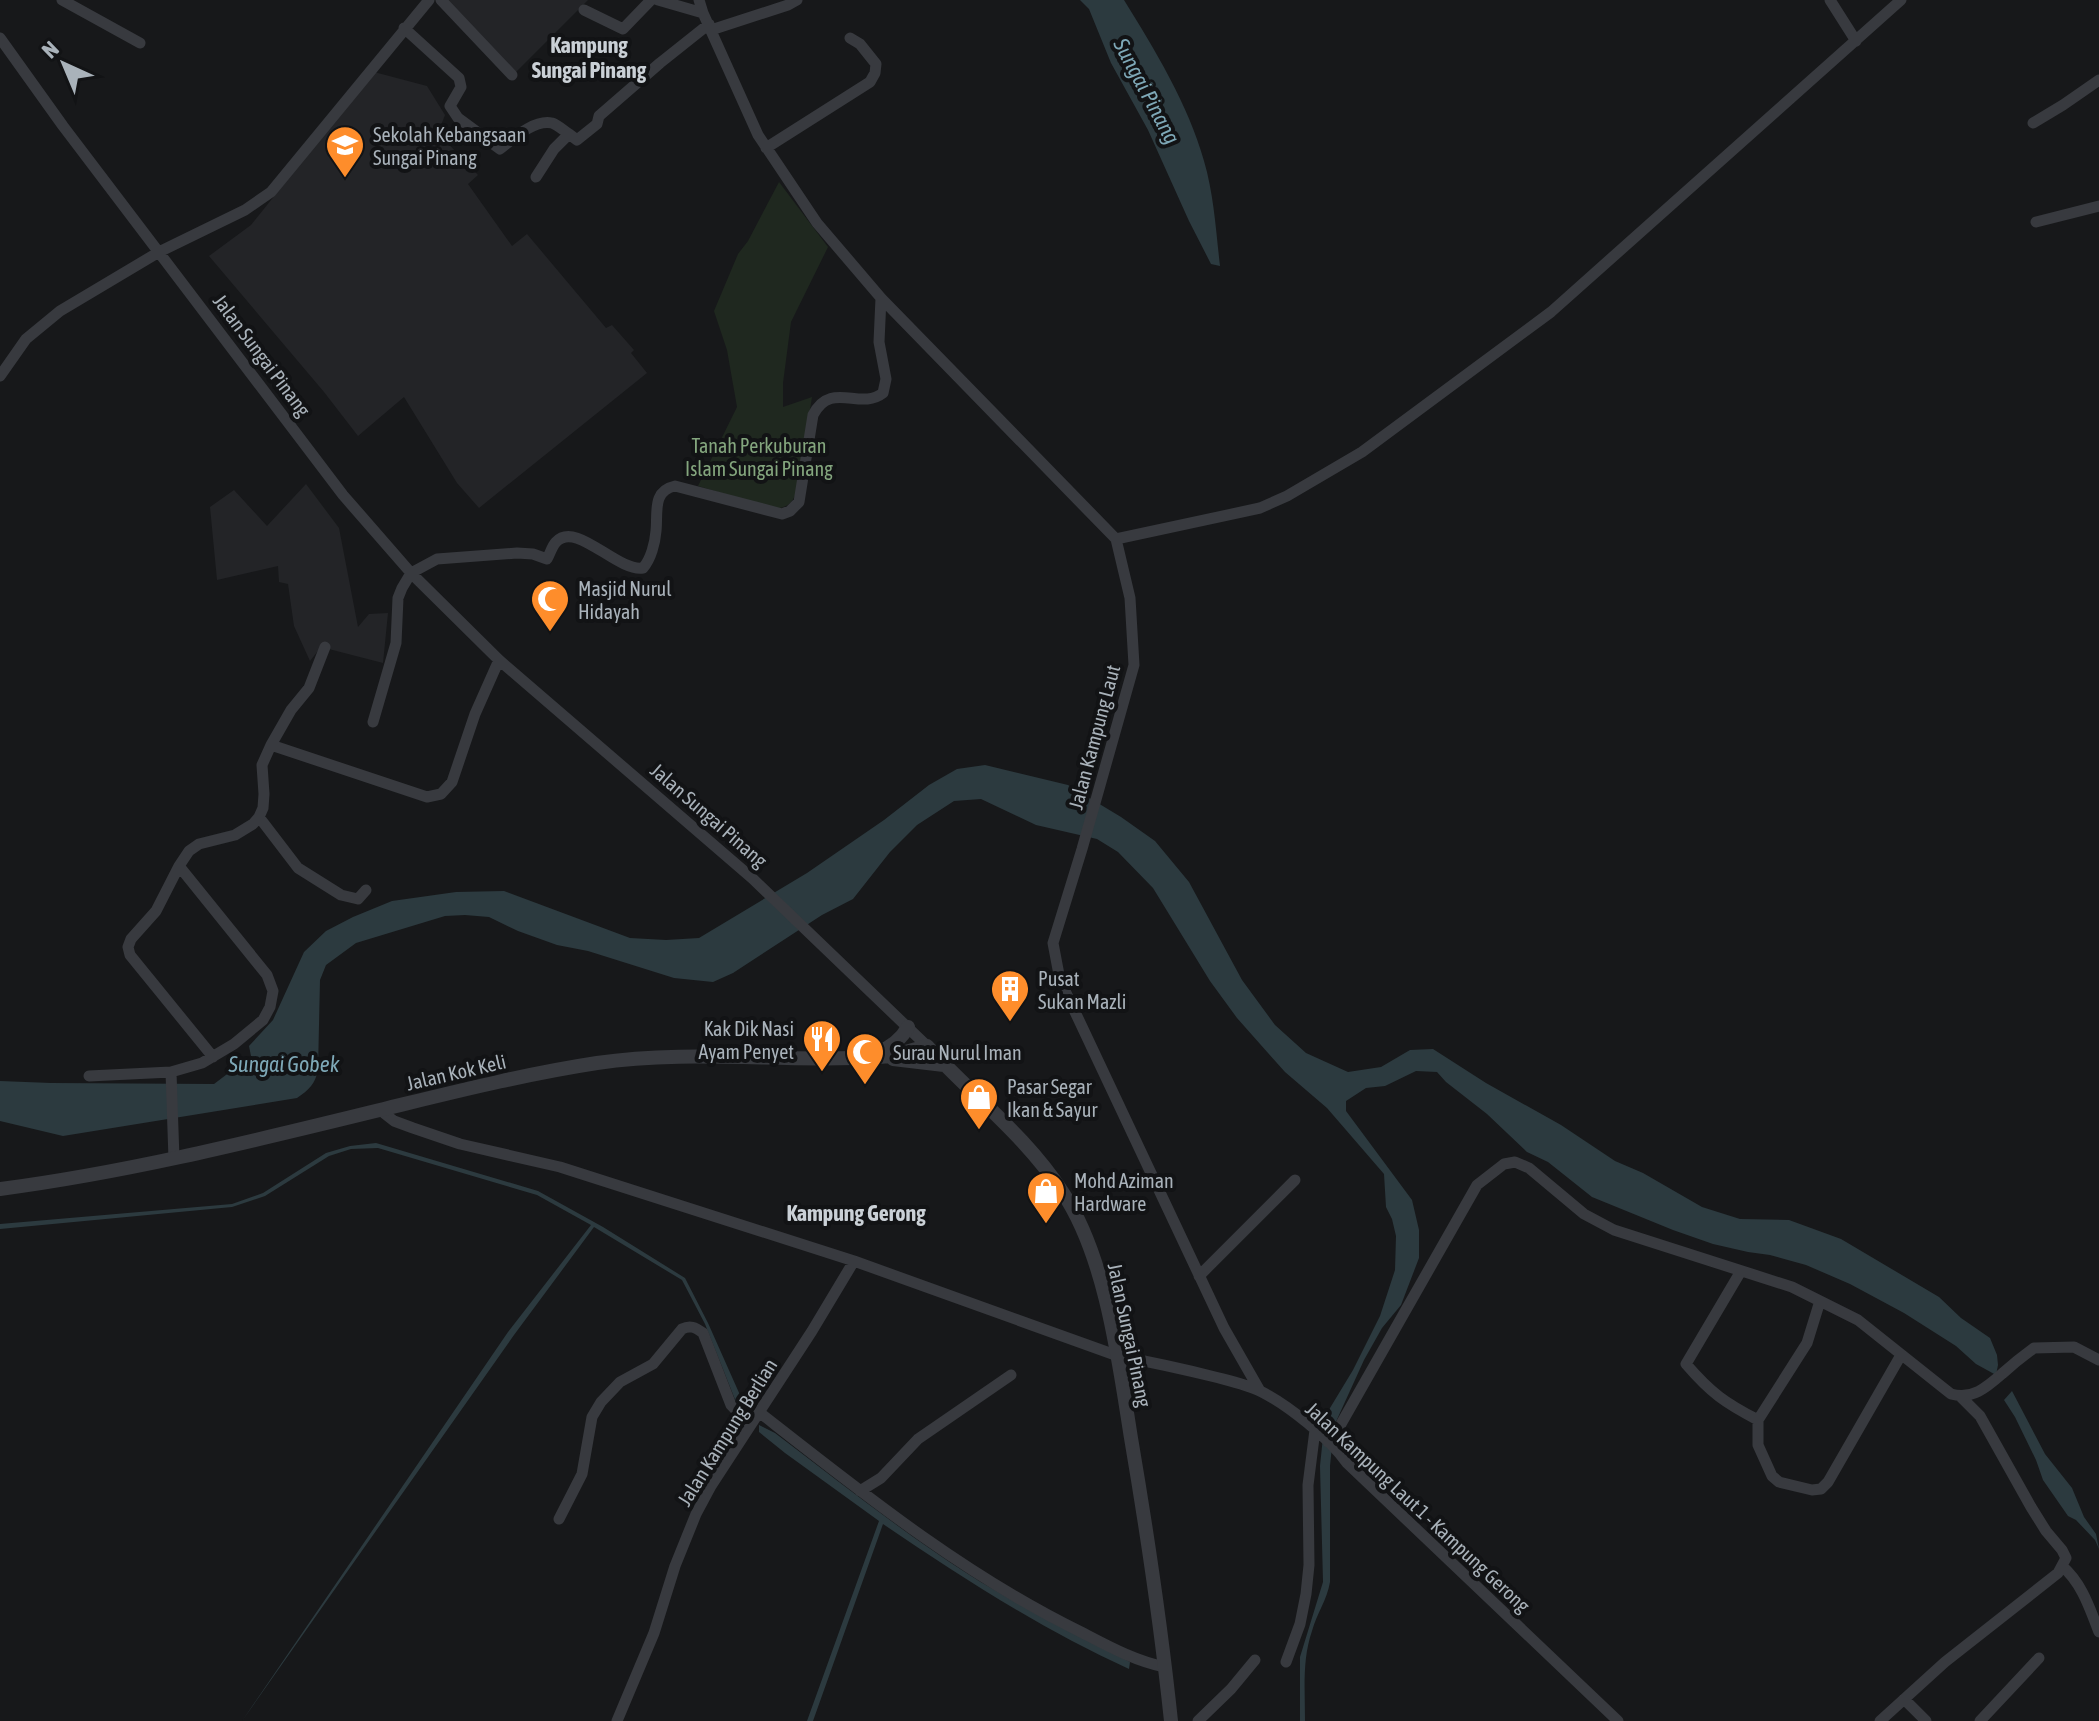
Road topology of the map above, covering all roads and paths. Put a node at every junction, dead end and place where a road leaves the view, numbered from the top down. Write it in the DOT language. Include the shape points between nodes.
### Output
graph roads {
  1 [pos="62,0"];
  2 [pos="429,0"];
  3 [pos="441,0"];
  4 [pos="651,0"];
  5 [pos="658,0"];
  6 [pos="699,0"];
  7 [pos="797,0"];
  8 [pos="1830,0"];
  9 [pos="1901,0"];
  10 [pos="584,10"];
  11 [pos="703,13"];
  12 [pos="710,27"];
  13 [pos="404,28"];
  14 [pos="0,38"];
  15 [pos="850,38"];
  16 [pos="1856,41"];
  17 [pos="140,43"];
  18 [pos="512,75"];
  19 [pos="2099,80"];
  20 [pos="2033,123"];
  21 [pos="569,134"];
  22 [pos="766,148"];
  23 [pos="536,177"];
  24 [pos="2099,206"];
  25 [pos="2036,222"];
  26 [pos="159,252"];
  27 [pos="881,298"];
  28 [pos="0,376"];
  29 [pos="1116,539"];
  30 [pos="411,573"];
  31 [pos="325,647"];
  32 [pos="499,660"];
  33 [pos="373,722"];
  34 [pos="271,745"];
  35 [pos="259,817"];
  36 [pos="179,866"];
  37 [pos="366,890"];
  38 [pos="908,1027"];
  39 [pos="927,1046"];
  40 [pos="213,1057"];
  41 [pos="875,1057"];
  42 [pos="944,1065"];
  43 [pos="89,1076"];
  44 [pos="171,1077"];
  45 [pos="380,1110"];
  46 [pos="174,1152"];
  47 [pos="1295,1180"];
  48 [pos="0,1189"];
  49 [pos="854,1261"];
  50 [pos="1741,1271"];
  51 [pos="1199,1276"];
  52 [pos="1820,1301"];
  53 [pos="1901,1355"];
  54 [pos="1118,1356"];
  55 [pos="2099,1360"];
  56 [pos="1011,1375"];
  57 [pos="1260,1391"];
  58 [pos="1960,1396"];
  59 [pos="759,1412"];
  60 [pos="1758,1420"];
  61 [pos="750,1425"];
  62 [pos="1322,1436"];
  63 [pos="860,1491"];
  64 [pos="559,1519"];
  65 [pos="2062,1566"];
  66 [pos="2099,1632"];
  67 [pos="2039,1658"];
  68 [pos="1255,1660"];
  69 [pos="1286,1662"];
  70 [pos="1165,1667"];
  71 [pos="1904,1699"];
  72 [pos="617,1721"];
  73 [pos="1171,1721"];
  74 [pos="1198,1721"];
  75 [pos="1618,1721"];
  76 [pos="1880,1721"];
  77 [pos="1926,1721"];
  78 [pos="1980,1721"];
  1 -- 17 [label="street"];
  2 -- 13 [label="street"];
  3 -- 18 [label="street"];
  4 -- 10 [label="street" via="623,29"];
  5 -- 11 [label="street"];
  6 -- 11 [label="street"];
  7 -- 12 [label="street"];
  8 -- 16 [label="street"];
  9 -- 16 [label="street"];
  11 -- 12 [label="street"];
  12 -- 21 [label="street" via="650,72 577,140"];
  12 -- 22 [label="street"];
  13 -- 21 [label="street" via="459,78 461,87 450,106 458,118 500,149 541,124 553,123"];
  13 -- 26 [label="street" via="271,192"];
  14 -- 26 [label="street, Jalan Sungai Pinang"];
  15 -- 22 [label="street" via="876,64 870,82"];
  16 -- 29 [label="street" via="1551,312 1362,452 1260,508"];
  19 -- 20 [label="street"];
  21 -- 23 [label="street"];
  22 -- 27 [label="street" via="817,223"];
  24 -- 25 [label="street"];
  26 -- 28 [label="street" via="39,326"];
  26 -- 30 [label="street, Jalan Sungai Pinang" via="343,495"];
  27 -- 29 [label="street"];
  27 -- 30 [label="street" via="883,393 877,398 830,397 817,407 799,502 790,511 782,514 675,486 657,501 656,534 643,568 605,555 573,535 556,542 547,559 517,553 437,559"];
  29 -- 51 [label="street, Jalan Kampung Laut" via="1130,598 1134,665 1053,943 1060,980"];
  30 -- 32 [label="street, Jalan Sungai Pinang"];
  30 -- 33 [label="street" via="398,598 396,643"];
  31 -- 34 [label="street" via="309,688"];
  32 -- 34 [label="street" via="452,782 441,794 427,797"];
  32 -- 38 [label="street, Jalan Sungai Pinang" via="752,878"];
  34 -- 35 [label="street" via="262,765"];
  35 -- 36 [label="street" via="235,835 195,846"];
  35 -- 37 [label="street" via="303,872 348,897 358,899"];
  36 -- 40 [label="street" via="156,911 128,947"];
  36 -- 40 [label="street" via="267,975 273,991 263,1020"];
  38 -- 39 [label="street, Jalan Sungai Pinang"];
  38 -- 41 [label="street"];
  39 -- 41 [label="street, Jalan Kok Keli"];
  39 -- 42 [label="street, Jalan Sungai Pinang"];
  40 -- 44 [label="street"];
  41 -- 42 [label="street"];
  41 -- 45 [label="street, Jalan Kok Keli" via="727,1056 597,1063"];
  42 -- 54 [label="street, Jalan Sungai Pinang" via="1013,1133 1063,1193 1098,1271"];
  43 -- 44 [label="street"];
  44 -- 46 [label="street"];
  45 -- 46 [label="street, Jalan Kok Keli"];
  45 -- 49 [label="street, Jalan Kampung Laut 1 - Kampung Gerong" via="394,1121 460,1144 560,1167"];
  46 -- 48 [label="street, Jalan Kok Keli" via="68,1180"];
  47 -- 51 [label="street"];
  49 -- 54 [label="street, Jalan Kampung Laut 1 - Kampung Gerong"];
  49 -- 59 [label="street, Jalan Kampung Berlian"];
  50 -- 52 [label="street"];
  50 -- 60 [label="street" via="1686,1364 1706,1388"];
  50 -- 62 [label="street" via="1614,1230 1584,1214 1529,1168 1504,1164 1477,1185 1337,1431"];
  51 -- 57 [label="street, Jalan Kampung Laut"];
  52 -- 53 [label="street" via="1858,1320"];
  52 -- 60 [label="street" via="1807,1343"];
  53 -- 58 [label="street"];
  53 -- 60 [label="street" via="1821,1489 1790,1485 1772,1476 1758,1445"];
  54 -- 57 [label="street, Jalan Kampung Laut 1 - Kampung Gerong"];
  54 -- 70 [label="street, Jalan Sungai Pinang"];
  55 -- 58 [label="street" via="2074,1347 2034,1348 1990,1385"];
  56 -- 63 [label="street" via="918,1439 881,1478"];
  57 -- 62 [label="street, Jalan Kampung Laut 1 - Kampung Gerong"];
  58 -- 65 [label="street" via="1980,1416 2038,1519 2062,1550"];
  59 -- 61 [label="street, Jalan Kampung Berlian"];
  59 -- 63 [label="street"];
  61 -- 64 [label="street" via="731,1405 703,1333 686,1327 653,1364 620,1382 601,1402 592,1417 582,1474"];
  61 -- 72 [label="street, Jalan Kampung Berlian" via="696,1514"];
  62 -- 69 [label="street" via="1308,1485 1306,1594"];
  62 -- 75 [label="street, Jalan Kampung Laut 1 - Kampung Gerong"];
  63 -- 70 [label="street" via="983,1577 1143,1663"];
  65 -- 66 [label="street" via="2083,1593"];
  65 -- 71 [label="street"];
  67 -- 78 [label="street"];
  68 -- 74 [label="street"];
  70 -- 73 [label="street, Jalan Sungai Pinang"];
  71 -- 76 [label="street"];
  71 -- 77 [label="street"];
}
